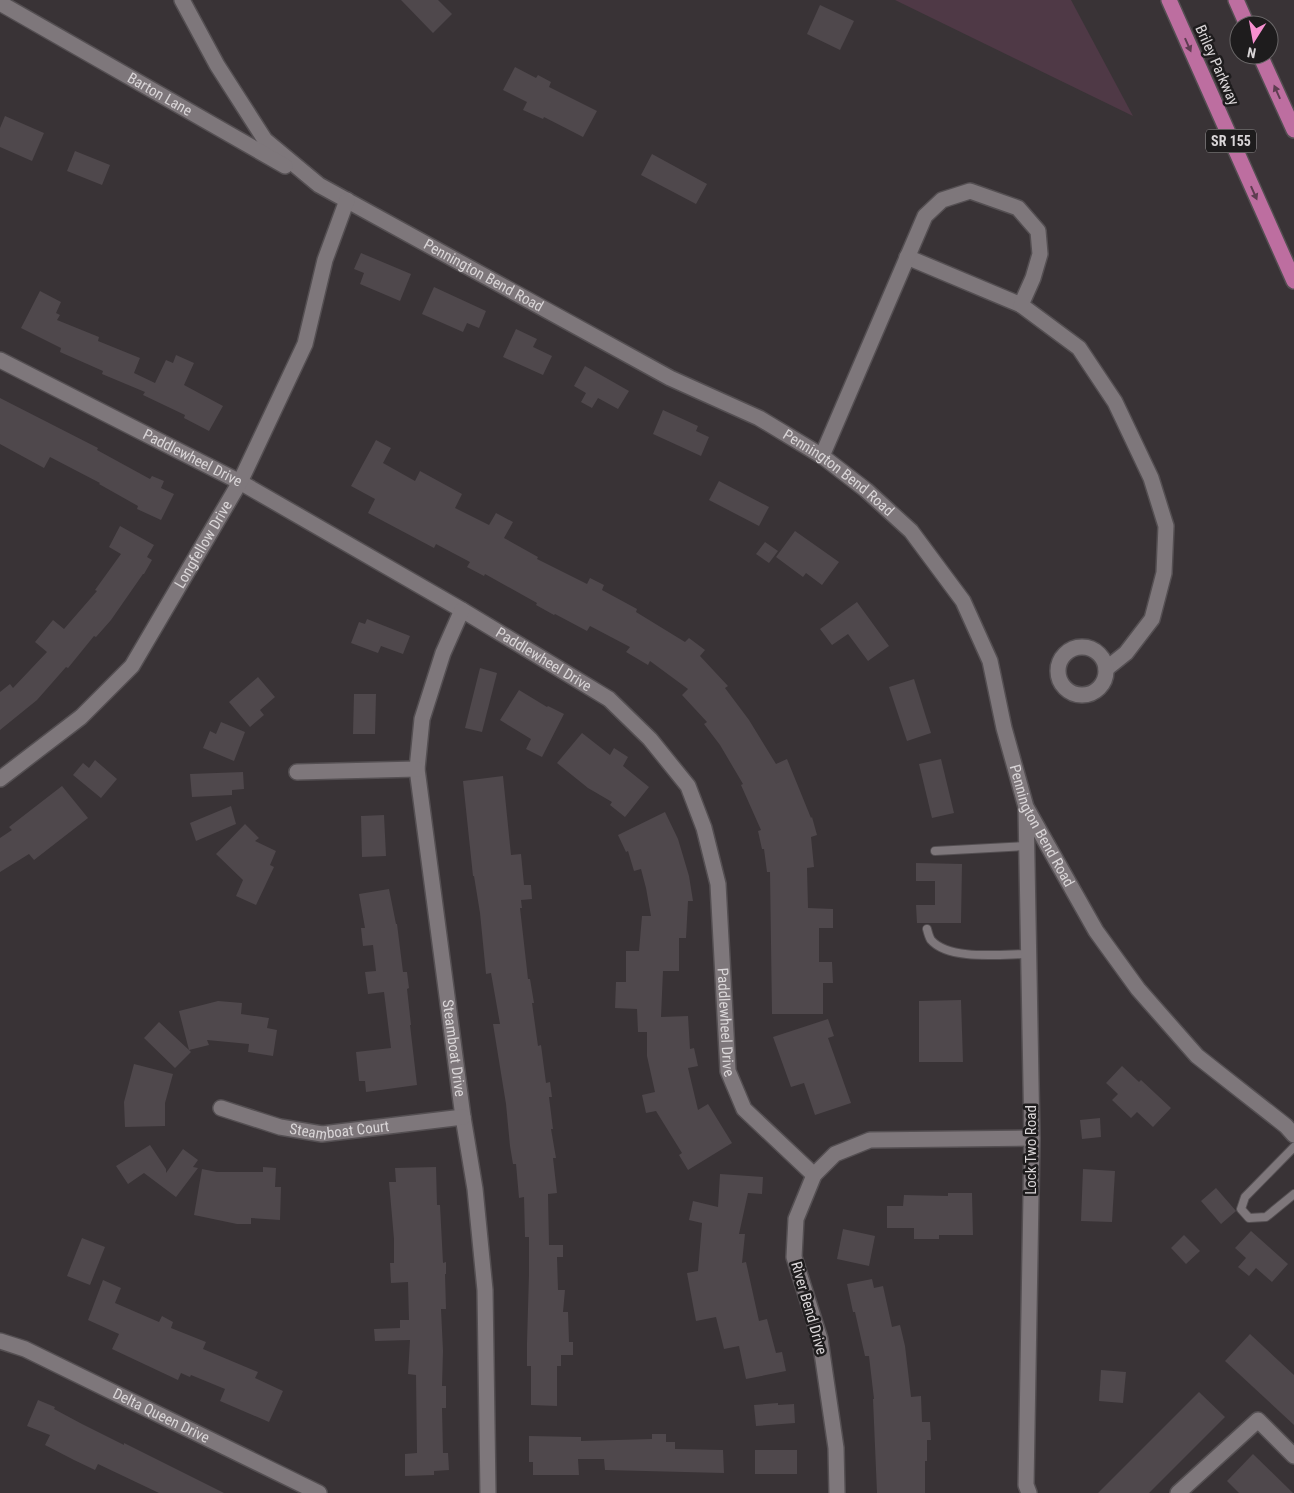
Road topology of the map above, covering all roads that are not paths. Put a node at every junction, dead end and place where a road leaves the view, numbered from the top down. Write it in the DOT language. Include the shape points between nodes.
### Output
graph roads {
  1 [pos="182,0"];
  2 [pos="1168,0"];
  3 [pos="1236,0"];
  4 [pos="0,3"];
  5 [pos="1243,15"];
  6 [pos="1265,65"];
  7 [pos="1294,130"];
  8 [pos="319,185"];
  9 [pos="347,200"];
  10 [pos="908,257"];
  11 [pos="1294,281"];
  12 [pos="1020,305"];
  13 [pos="0,360"];
  14 [pos="822,456"];
  15 [pos="240,482"];
  16 [pos="462,610"];
  17 [pos="1106,669"];
  18 [pos="417,769"];
  19 [pos="298,772"];
  20 [pos="0,779"];
  21 [pos="1026,807"];
  22 [pos="1027,846"];
  23 [pos="935,851"];
  24 [pos="927,929"];
  25 [pos="1028,954"];
  26 [pos="221,1108"];
  27 [pos="463,1117"];
  28 [pos="1294,1135"];
  29 [pos="1032,1138"];
  30 [pos="1294,1147"];
  31 [pos="814,1175"];
  32 [pos="1294,1194"];
  33 [pos="0,1341"];
  34 [pos="1294,1456"];
  35 [pos="319,1493"];
  36 [pos="488,1493"];
  37 [pos="837,1493"];
  38 [pos="1030,1493"];
  39 [pos="1178,1493"];
  1 -- 8 [label="street, Pennington Bend Road" via="217,65 265,140"];
  2 -- 11 [label="highway, Briley Parkway / SR 155, one-way"];
  3 -- 5 [label="highway"];
  4 -- 8 [label="street, Barton Lane"];
  7 -- 6 [label="highway, one-way"];
  8 -- 9 [label="street, Pennington Bend Road"];
  9 -- 14 [label="street, Pennington Bend Road" via="670,378 759,418"];
  9 -- 15 [label="street, Longfellow Drive" via="325,260 305,344"];
  10 -- 12 [label="street"];
  10 -- 12 [label="street" via="925,216 942,200 970,190 1018,208 1038,231 1040,254"];
  10 -- 14 [label="street"];
  12 -- 17 [label="street" via="1084,355 1115,402 1151,478 1166,526 1164,573 1152,619 1126,653"];
  13 -- 15 [label="street, Paddlewheel Drive"];
  14 -- 21 [label="street, Pennington Bend Road" via="911,531 963,600 990,661"];
  15 -- 16 [label="street, Paddlewheel Drive"];
  15 -- 20 [label="street, Longfellow Drive" via="132,666 81,717"];
  16 -- 18 [label="street, Steamboat Drive" via="443,652 422,719"];
  16 -- 31 [label="street, Paddlewheel Drive" via="609,699 650,739 688,786 704,828 718,884 728,1072 744,1109"];
  18 -- 19 [label="street"];
  18 -- 27 [label="street, Steamboat Drive"];
  21 -- 22 [label="street, Lock Two Road"];
  21 -- 28 [label="street, Pennington Bend Road" via="1096,931 1138,989 1197,1056"];
  22 -- 23 [label="lane"];
  22 -- 25 [label="street, Lock Two Road"];
  24 -- 25 [label="lane" via="930,939 955,952"];
  25 -- 29 [label="street, Lock Two Road"];
  26 -- 27 [label="street, Steamboat Court" via="280,1127 322,1134"];
  27 -- 36 [label="street, Steamboat Drive" via="475,1189 485,1290"];
  29 -- 31 [label="street, River Bend Drive" via="870,1140 835,1154"];
  29 -- 38 [label="street, Lock Two Road" via="1026,1485"];
  30 -- 32 [label="lane" via="1245,1197 1242,1209 1249,1218 1266,1217"];
  31 -- 37 [label="street, River Bend Drive" via="796,1219 794,1257 820,1339 836,1448"];
  33 -- 35 [label="street, Delta Queen Drive" via="25,1349"];
  34 -- 39 [label="street" via="1258,1420"];
}
